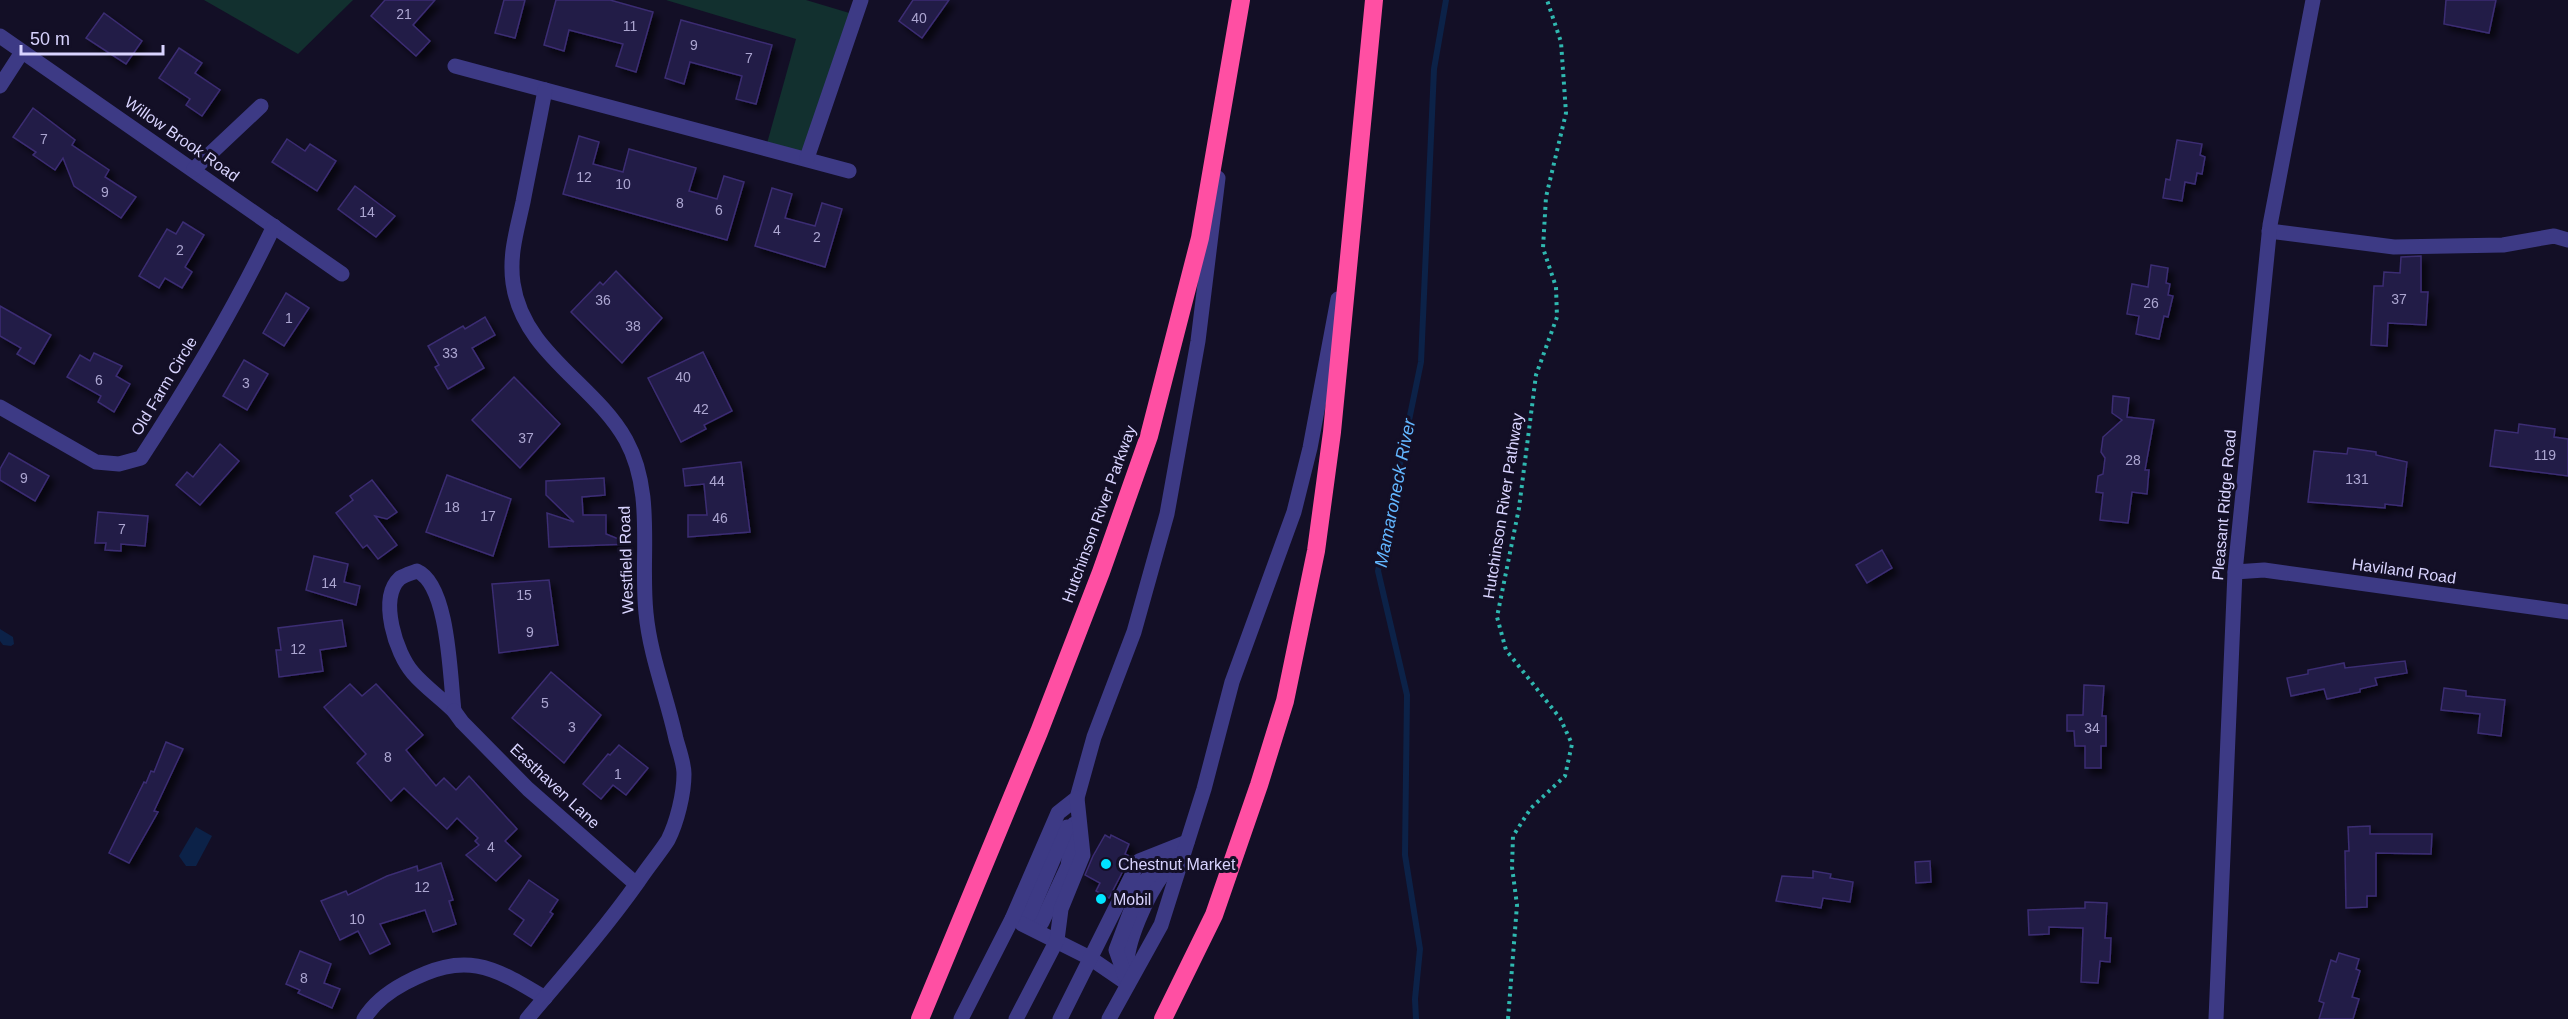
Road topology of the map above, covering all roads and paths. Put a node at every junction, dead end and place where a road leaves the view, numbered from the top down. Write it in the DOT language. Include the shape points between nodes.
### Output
graph roads {
  1 [pos="861,0"];
  2 [pos="1241,0"];
  3 [pos="1374,0"];
  4 [pos="1548,0"];
  5 [pos="2313,0"];
  6 [pos="0,36"];
  7 [pos="22,52"];
  8 [pos="455,66"];
  9 [pos="1228,85"];
  10 [pos="0,86"];
  11 [pos="545,90"];
  12 [pos="261,106"];
  13 [pos="807,158"];
  14 [pos="194,169"];
  15 [pos="849,171"];
  16 [pos="274,226"];
  17 [pos="2269,231"];
  18 [pos="1352,236"];
  19 [pos="2568,240"];
  20 [pos="342,274"];
  21 [pos="0,407"];
  22 [pos="2235,572"];
  23 [pos="2568,612"];
  24 [pos="454,711"];
  25 [pos="1077,798"];
  26 [pos="1187,842"];
  27 [pos="636,884"];
  28 [pos="1012,919"];
  29 [pos="1057,940"];
  30 [pos="1090,958"];
  31 [pos="1128,984"];
  32 [pos="545,998"];
  33 [pos="364,1019"];
  34 [pos="527,1019"];
  35 [pos="920,1019"];
  36 [pos="961,1019"];
  37 [pos="1016,1019"];
  38 [pos="1060,1019"];
  39 [pos="1109,1019"];
  40 [pos="1163,1019"];
  41 [pos="1508,1019"];
  42 [pos="2216,1019"];
  1 -- 13 [label="street"];
  2 -- 9 [label="highway, Hutchinson River Parkway"];
  3 -- 18 [label="highway"];
  4 -- 41 [label="path, Hutchinson River Pathway" via="1561,42 1566,113 1546,197 1543,248 1556,287 1557,317 1536,375 1519,508 1497,617 1506,650 1560,718 1572,744 1565,776 1531,808 1513,836 1516,905"];
  5 -- 17 [label="street, Pleasant Ridge Road"];
  6 -- 7 [label="street, Willow Brook Road"];
  7 -- 10 [label="street"];
  7 -- 14 [label="street, Willow Brook Road"];
  8 -- 11 [label="street"];
  9 -- 25 [label="street" via="1206,289 1167,514 1134,632 1094,737"];
  9 -- 35 [label="highway, Hutchinson River Parkway" via="1200,238 1149,436 1039,732"];
  11 -- 13 [label="street"];
  11 -- 27 [label="street, Westfield Road" via="511,252 515,293 530,331 549,355 588,391 624,437 634,457 642,494 645,611 684,773 668,838"];
  12 -- 14 [label="street"];
  13 -- 15 [label="street"];
  14 -- 16 [label="street, Willow Brook Road"];
  16 -- 20 [label="street, Willow Brook Road"];
  16 -- 21 [label="street, Old Farm Circle" via="249,278 141,458 119,464 96,462"];
  17 -- 19 [label="street" via="2394,246 2503,245 2554,236"];
  17 -- 22 [label="street, Pleasant Ridge Road"];
  18 -- 26 [label="street" via="1294,512 1232,682"];
  18 -- 40 [label="highway" via="1316,551 1285,701 1214,915"];
  22 -- 23 [label="street, Haviland Road" via="2264,570"];
  22 -- 42 [label="street, Pleasant Ridge Road"];
  24 -- 24 [label="street, Easthaven Lane" via="437,593 427,575 417,571 401,577 396,584 389,612 394,635 412,673"];
  24 -- 27 [label="street, Easthaven Lane" via="528,789"];
  25 -- 28 [label="street" via="1058,813"];
  25 -- 28 [label="street" via="1068,866 1042,922"];
  25 -- 29 [label="street" via="1083,855 1061,909"];
  26 -- 30 [label="street" via="1139,861"];
  26 -- 31 [label="street" via="1161,925"];
  26 -- 31 [label="street" via="1141,884 1116,950"];
  27 -- 32 [label="street, Westfield Road" via="608,924"];
  28 -- 29 [label="street"];
  28 -- 36 [label="street"];
  29 -- 30 [label="street"];
  29 -- 37 [label="street"];
  30 -- 31 [label="street"];
  30 -- 38 [label="street"];
  31 -- 39 [label="street"];
  32 -- 33 [label="street" via="506,974 467,964 432,968 390,991"];
  32 -- 34 [label="street, Westfield Road"];
}
